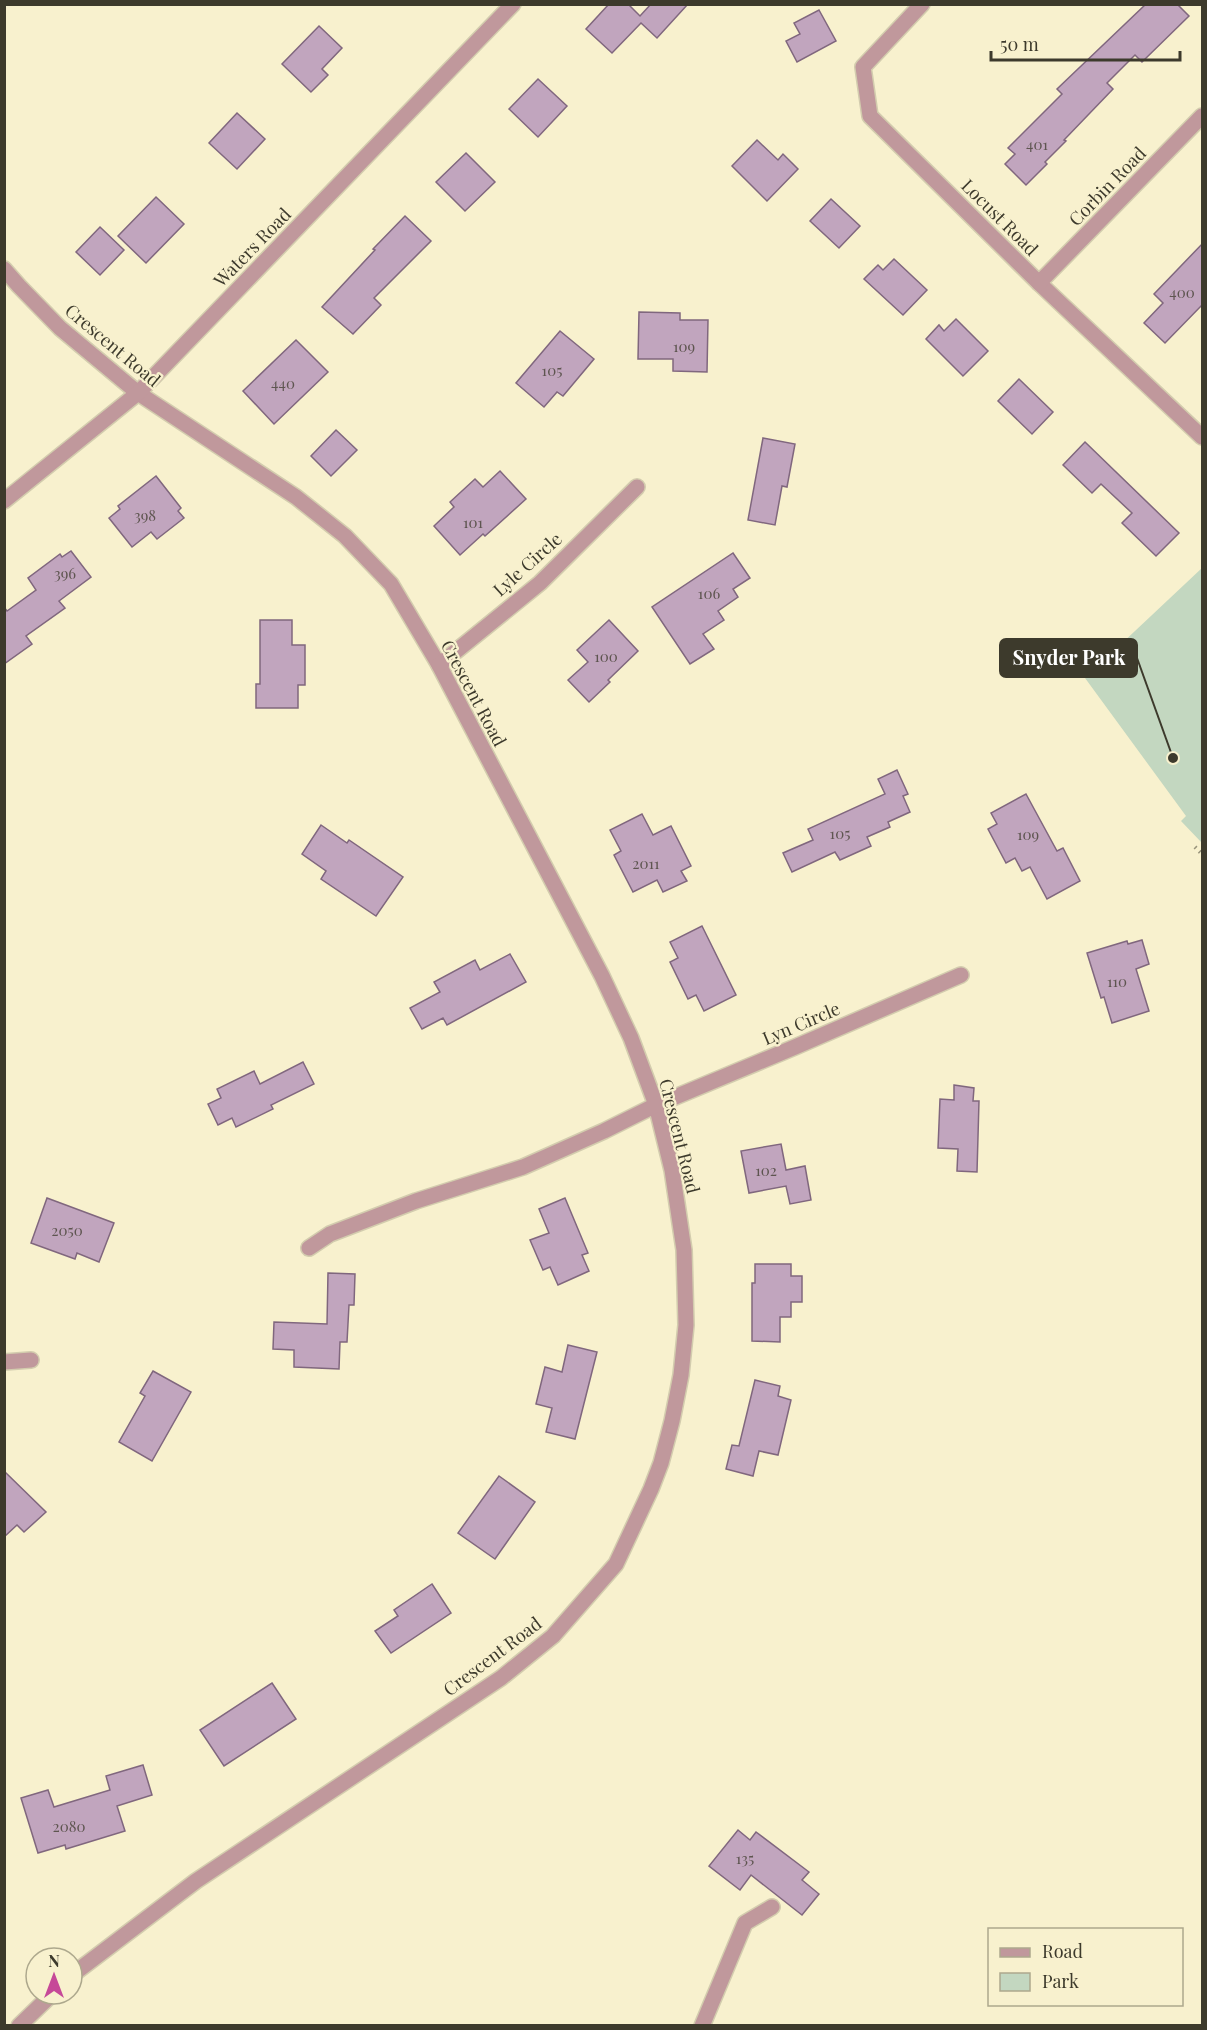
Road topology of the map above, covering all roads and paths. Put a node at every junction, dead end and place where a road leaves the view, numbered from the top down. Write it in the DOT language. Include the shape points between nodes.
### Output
graph roads {
  1 [pos="513,4"];
  2 [pos="922,4"];
  3 [pos="1203,116"];
  4 [pos="4,269"];
  5 [pos="1039,283"];
  6 [pos="138,393"];
  7 [pos="1203,437"];
  8 [pos="637,487"];
  9 [pos="4,501"];
  10 [pos="439,665"];
  11 [pos="1195,847"];
  12 [pos="1203,854"];
  13 [pos="961,975"];
  14 [pos="656,1104"];
  15 [pos="309,1248"];
  16 [pos="31,1360"];
  17 [pos="4,1362"];
  18 [pos="772,1907"];
  19 [pos="84,1966"];
  20 [pos="39,2006"];
  21 [pos="19,2025"];
  22 [pos="702,2025"];
  1 -- 6 [label="street, Waters Road"];
  2 -- 5 [label="street, Locust Road" via="863,67 870,116"];
  3 -- 5 [label="street, Corbin Road"];
  4 -- 6 [label="street, Crescent Road" via="60,328"];
  5 -- 7 [label="street, Locust Road"];
  6 -- 9 [label="street, Waters Road"];
  6 -- 10 [label="street, Crescent Road" via="296,497 345,536 391,584"];
  8 -- 10 [label="street, Lyle Circle" via="540,583"];
  10 -- 14 [label="street, Crescent Road" via="602,976"];
  11 -- 12 [label="path"];
  13 -- 14 [label="street, Lyn Circle"];
  14 -- 15 [label="street, Lyn Circle" via="523,1167 416,1201 330,1234"];
  14 -- 19 [label="street, Crescent Road" via="672,1170 684,1250 686,1325 681,1375 661,1463 616,1564 553,1636 501,1678 196,1881"];
  16 -- 17 [label="street"];
  18 -- 22 [label="street" via="745,1923"];
  20 -- 21 [label="street"];
}
